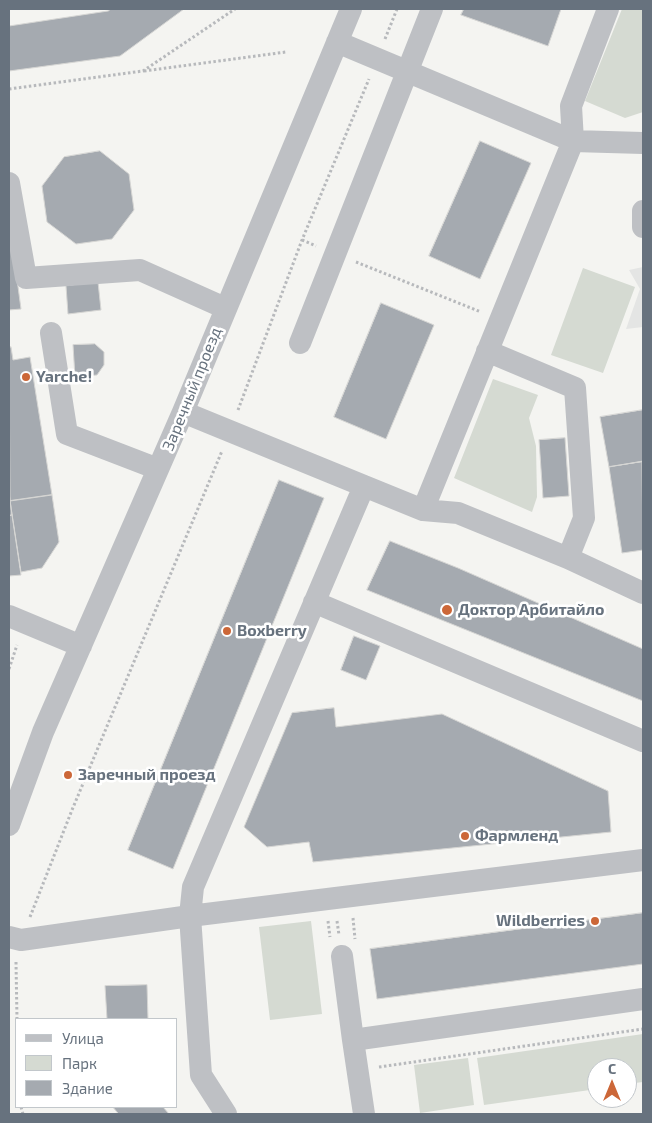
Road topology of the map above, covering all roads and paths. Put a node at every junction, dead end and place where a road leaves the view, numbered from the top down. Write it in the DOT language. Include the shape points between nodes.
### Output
graph roads {
  1 [pos="235,9"];
  2 [pos="351,9"];
  3 [pos="397,9"];
  4 [pos="432,9"];
  5 [pos="608,9"];
  6 [pos="337,42"];
  7 [pos="286,52"];
  8 [pos="377,60"];
  9 [pos="143,71"];
  10 [pos="404,80"];
  11 [pos="9,89"];
  12 [pos="573,141"];
  13 [pos="643,142"];
  14 [pos="9,183"];
  15 [pos="643,211"];
  16 [pos="643,227"];
  17 [pos="302,240"];
  18 [pos="335,254"];
  19 [pos="225,308"];
  20 [pos="484,313"];
  21 [pos="51,333"];
  22 [pos="300,343"];
  23 [pos="487,351"];
  24 [pos="183,412"];
  25 [pos="230,432"];
  26 [pos="158,469"];
  27 [pos="364,486"];
  28 [pos="423,510"];
  29 [pos="568,558"];
  30 [pos="643,593"];
  31 [pos="314,602"];
  32 [pos="9,616"];
  33 [pos="81,646"];
  34 [pos="643,741"];
  35 [pos="9,825"];
  36 [pos="643,860"];
  37 [pos="335,898"];
  38 [pos="352,914"];
  39 [pos="190,916"];
  40 [pos="15,938"];
  41 [pos="349,949"];
  42 [pos="9,966"];
  43 [pos="643,999"];
  44 [pos="643,1029"];
  45 [pos="353,1040"];
  46 [pos="358,1070"];
  47 [pos="226,1114"];
  48 [pos="364,1114"];
  1 -- 9 [label="path"];
  2 -- 6 [label="street, Заречный проезд"];
  3 -- 8 [label="path"];
  4 -- 10 [label="street"];
  5 -- 12 [label="street" via="571,106"];
  6 -- 8 [label="street"];
  6 -- 19 [label="street, Заречный проезд"];
  7 -- 9 [label="path"];
  8 -- 10 [label="street"];
  9 -- 11 [label="path"];
  10 -- 12 [label="street"];
  10 -- 17 [label="path" via="370,76"];
  10 -- 18 [label="street"];
  12 -- 13 [label="street"];
  12 -- 23 [label="street"];
  14 -- 19 [label="street" via="26,278 140,270"];
  15 -- 16 [label="street"];
  17 -- 18 [label="path"];
  17 -- 25 [label="path"];
  18 -- 20 [label="path"];
  18 -- 22 [label="street"];
  19 -- 24 [label="street, Заречный проезд"];
  21 -- 26 [label="street" via="67,434"];
  23 -- 28 [label="street"];
  23 -- 29 [label="street" via="575,388 584,518"];
  24 -- 25 [label="street"];
  24 -- 26 [label="street, Заречный проезд"];
  25 -- 27 [label="street"];
  25 -- 40 [label="path"];
  26 -- 33 [label="street, Заречный проезд"];
  27 -- 28 [label="street"];
  27 -- 31 [label="street"];
  28 -- 29 [label="street" via="458,514"];
  29 -- 30 [label="street"];
  31 -- 34 [label="street"];
  31 -- 39 [label="street" via="193,887"];
  32 -- 33 [label="street"];
  33 -- 35 [label="street, Заречный проезд" via="43,732"];
  36 -- 37 [label="street"];
  37 -- 39 [label="street"];
  37 -- 41 [label="path"];
  38 -- 41 [label="path"];
  39 -- 40 [label="street"];
  39 -- 47 [label="street" via="201,1075"];
  40 -- 42 [label="path" via="16,962"];
  41 -- 45 [label="street"];
  43 -- 45 [label="street"];
  44 -- 46 [label="path"];
  45 -- 46 [label="street"];
  46 -- 48 [label="street"];
}
